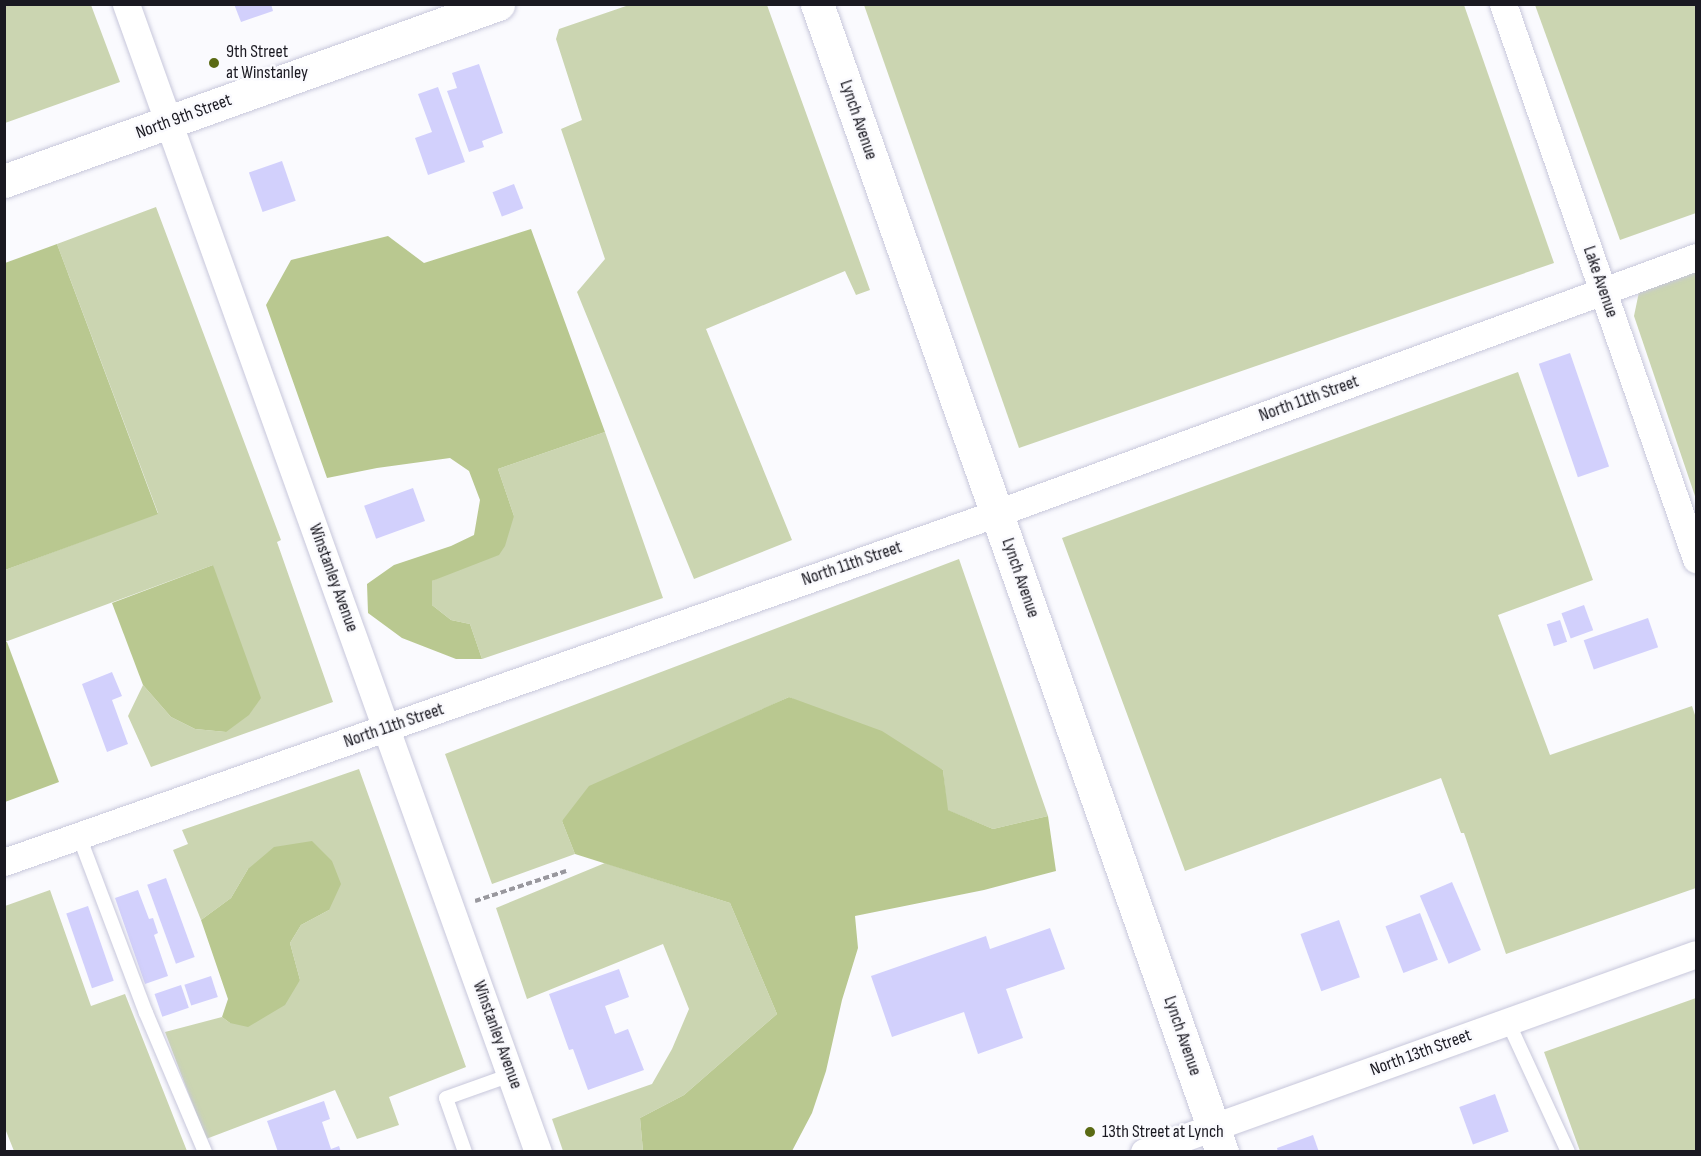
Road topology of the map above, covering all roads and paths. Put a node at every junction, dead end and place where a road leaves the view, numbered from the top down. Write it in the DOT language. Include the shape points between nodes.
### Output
graph roads {
  1 [pos="126,4"];
  2 [pos="498,4"];
  3 [pos="817,4"];
  4 [pos="1503,4"];
  5 [pos="170,122"];
  6 [pos="4,181"];
  7 [pos="1696,257"];
  8 [pos="1603,291"];
  9 [pos="997,513"];
  10 [pos="1696,559"];
  11 [pos="387,729"];
  12 [pos="79,836"];
  13 [pos="4,862"];
  14 [pos="566,871"];
  15 [pos="452,909"];
  16 [pos="1696,954"];
  17 [pos="1509,1022"];
  18 [pos="511,1075"];
  19 [pos="1218,1140"];
  20 [pos="205,1152"];
  21 [pos="465,1152"];
  22 [pos="538,1152"];
  23 [pos="1144,1152"];
  24 [pos="1568,1152"];
  1 -- 5 [label="street, Winstanley Avenue"];
  2 -- 5 [label="street, North 9th Street"];
  3 -- 9 [label="street, Lynch Avenue"];
  4 -- 8 [label="street, Lake Avenue"];
  5 -- 6 [label="street, North 9th Street"];
  5 -- 11 [label="street, Winstanley Avenue"];
  7 -- 8 [label="street, North 11th Street"];
  8 -- 9 [label="street, North 11th Street"];
  8 -- 10 [label="street, Lake Avenue"];
  9 -- 11 [label="street, North 11th Street"];
  9 -- 19 [label="street, Lynch Avenue"];
  11 -- 12 [label="street, North 11th Street"];
  11 -- 15 [label="street, Winstanley Avenue"];
  12 -- 13 [label="street, North 11th Street"];
  12 -- 20 [label="lane" via="146,1013"];
  14 -- 15 [label="path"];
  15 -- 18 [label="street, Winstanley Avenue"];
  16 -- 17 [label="street, North 13th Street"];
  17 -- 19 [label="street, North 13th Street"];
  17 -- 24 [label="lane"];
  18 -- 21 [label="lane" via="446,1098"];
  18 -- 22 [label="street, Winstanley Avenue"];
  19 -- 23 [label="street, North 13th Street"];
}
